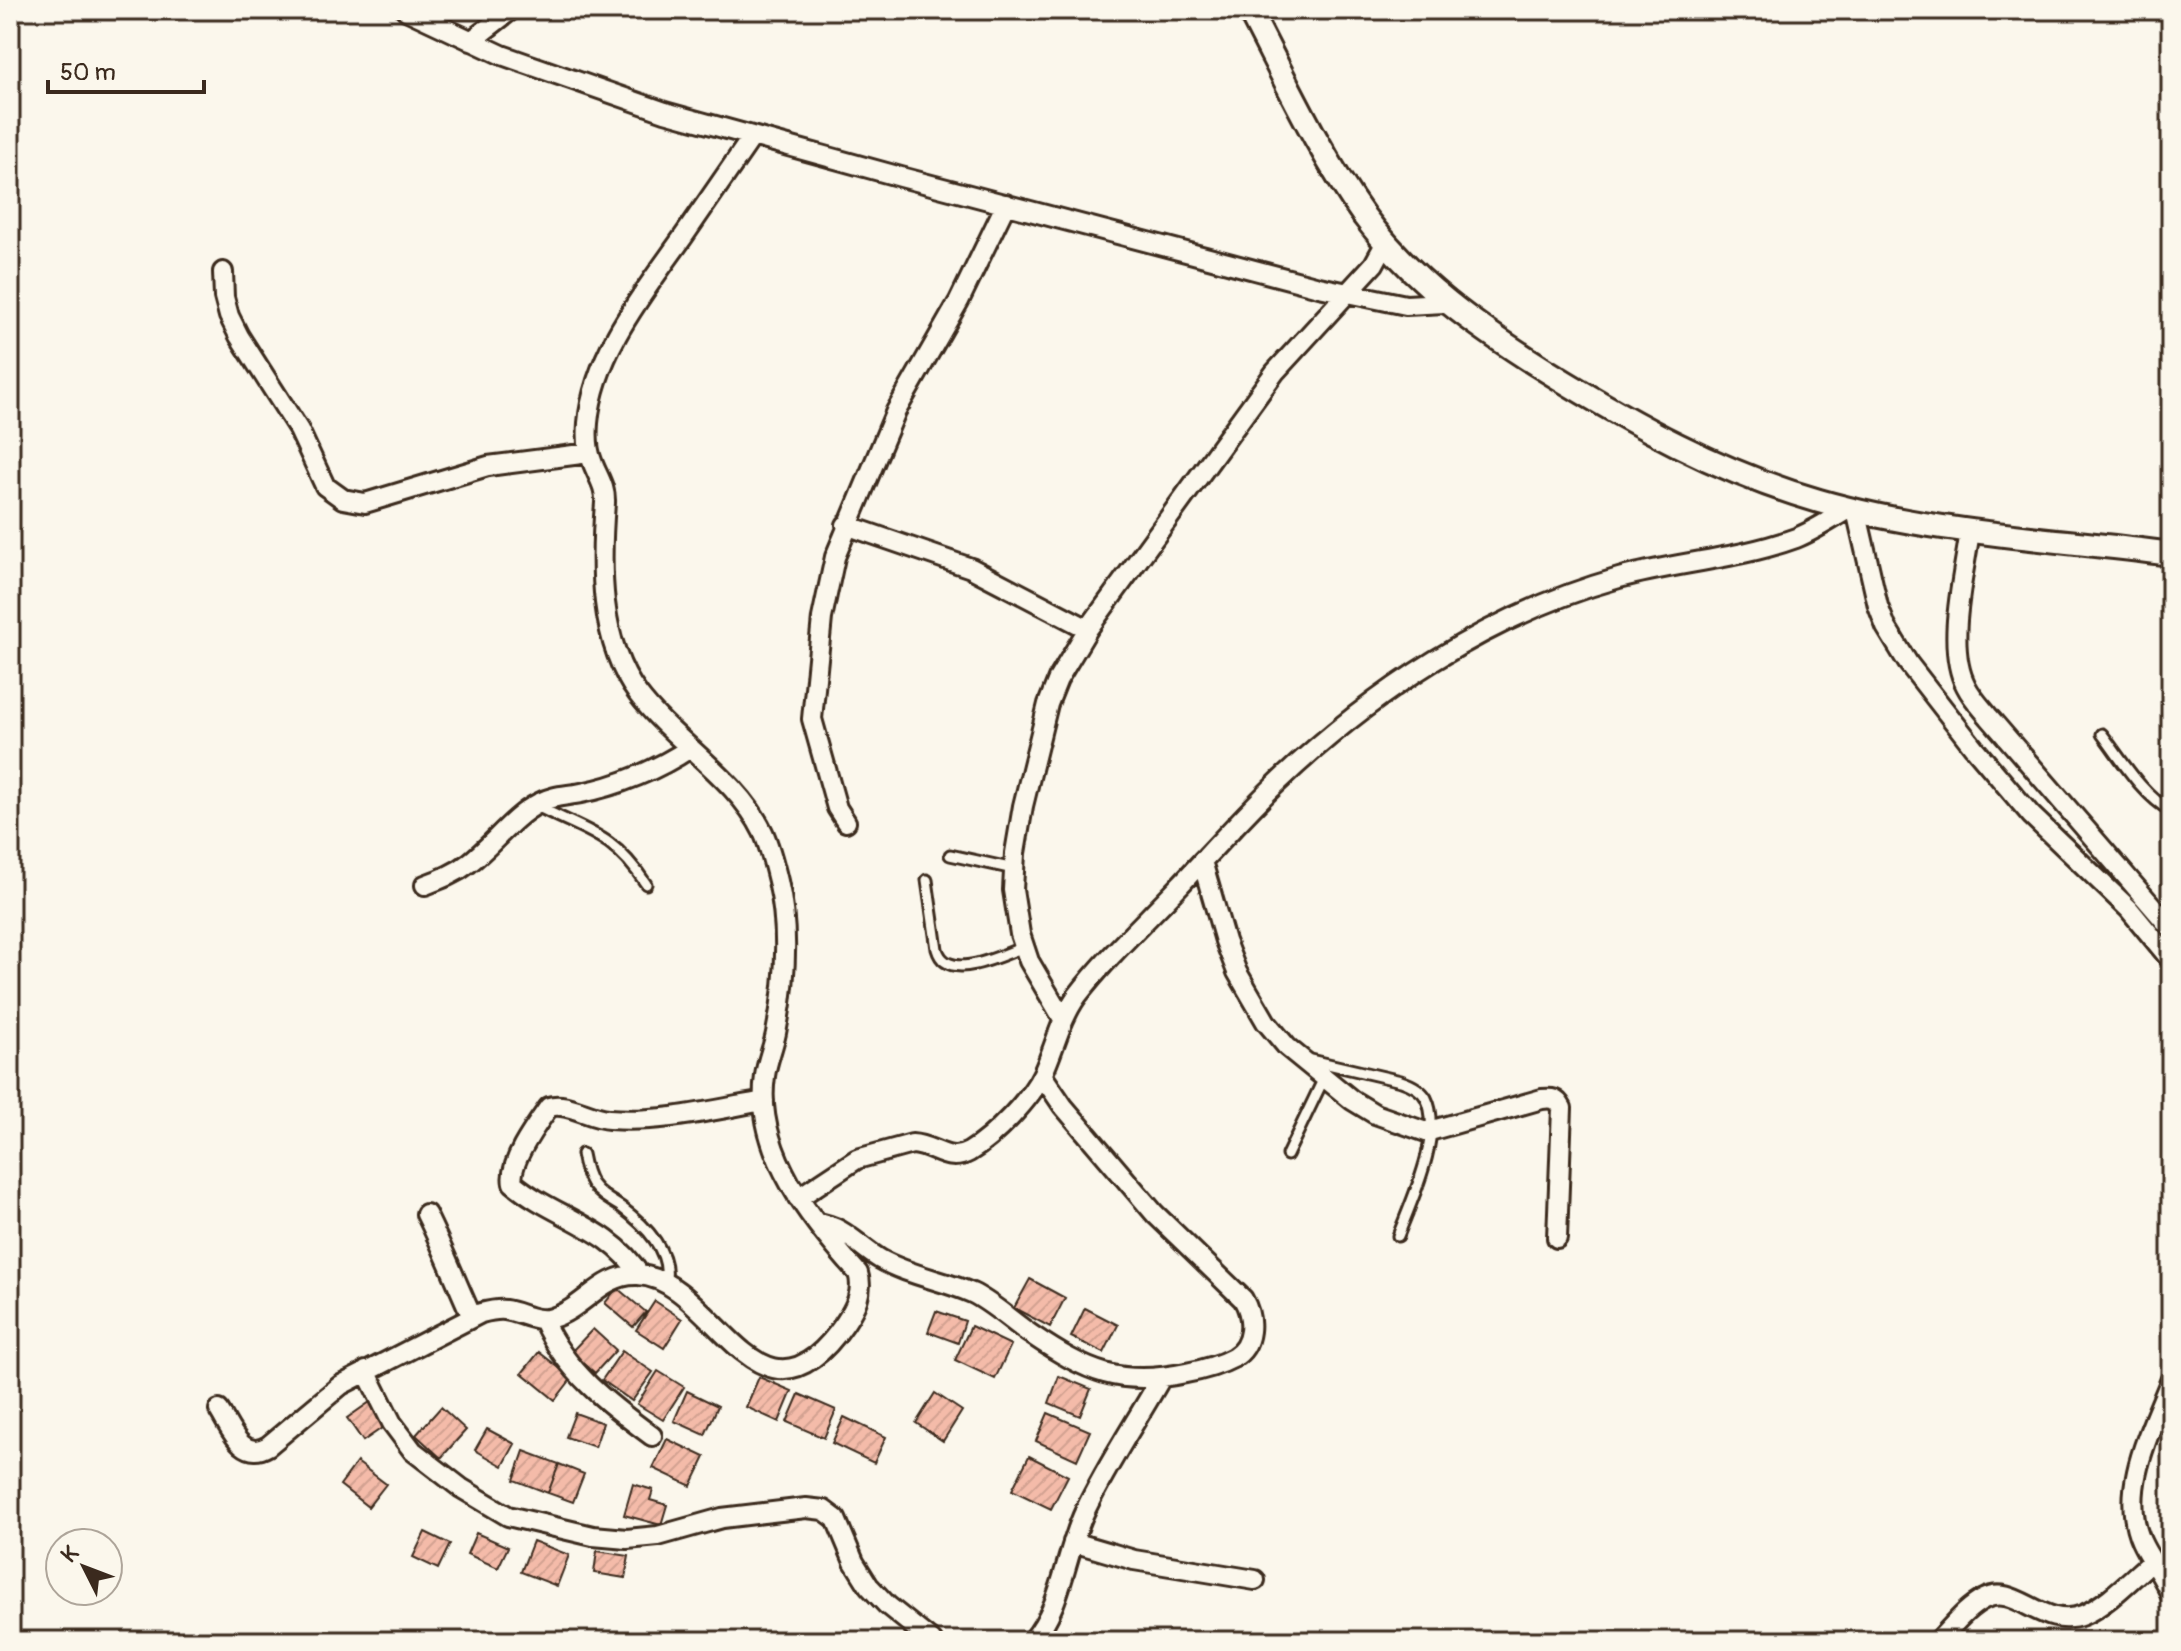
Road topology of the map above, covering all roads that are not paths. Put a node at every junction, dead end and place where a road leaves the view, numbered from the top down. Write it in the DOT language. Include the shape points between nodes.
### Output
graph roads {
  1 [pos="406,10"];
  2 [pos="511,10"];
  3 [pos="1249,10"];
  4 [pos="471,41"];
  5 [pos="752,137"];
  6 [pos="1006,204"];
  7 [pos="1386,242"];
  8 [pos="223,272"];
  9 [pos="1347,291"];
  10 [pos="1445,303"];
  11 [pos="589,453"];
  12 [pos="1852,510"];
  13 [pos="846,525"];
  14 [pos="1970,531"];
  15 [pos="2171,554"];
  16 [pos="1088,629"];
  17 [pos="2102,734"];
  18 [pos="690,748"];
  19 [pos="535,805"];
  20 [pos="2171,811"];
  21 [pos="846,822"];
  22 [pos="950,855"];
  23 [pos="1202,861"];
  24 [pos="1014,869"];
  25 [pos="927,880"];
  26 [pos="646,884"];
  27 [pos="425,885"];
  28 [pos="2171,928"];
  29 [pos="1024,947"];
  30 [pos="2171,960"];
  31 [pos="1063,1019"];
  32 [pos="1299,1058"];
  33 [pos="1042,1075"];
  34 [pos="1324,1078"];
  35 [pos="764,1101"];
  36 [pos="1431,1131"];
  37 [pos="582,1154"];
  38 [pos="1287,1155"];
  39 [pos="798,1198"];
  40 [pos="426,1214"];
  41 [pos="817,1223"];
  42 [pos="1398,1236"];
  43 [pos="1557,1238"];
  44 [pos="640,1275"];
  45 [pos="665,1284"];
  46 [pos="472,1317"];
  47 [pos="543,1320"];
  48 [pos="366,1371"];
  49 [pos="1161,1378"];
  50 [pos="2171,1379"];
  51 [pos="219,1410"];
  52 [pos="652,1436"];
  53 [pos="1073,1542"];
  54 [pos="2161,1569"];
  55 [pos="1255,1580"];
  56 [pos="2171,1596"];
  57 [pos="931,1641"];
  58 [pos="1032,1641"];
  59 [pos="1938,1641"];
  1 -- 4 [label="street"];
  2 -- 4 [label="street"];
  3 -- 7 [label="street" via="1335,168"];
  4 -- 5 [label="street" via="665,112"];
  5 -- 6 [label="street"];
  5 -- 11 [label="street" via="615,339 592,398"];
  6 -- 9 [label="street"];
  6 -- 13 [label="street" via="959,301 896,411"];
  7 -- 9 [label="street" via="1374,264"];
  7 -- 10 [label="street"];
  8 -- 11 [label="street" via="224,297 239,336 299,430 325,486 343,499 365,503 488,466"];
  9 -- 10 [label="street" via="1406,305"];
  9 -- 16 [label="street" via="1275,372"];
  10 -- 12 [label="street" via="1596,401 1694,455"];
  11 -- 18 [label="street" via="606,495 603,562 617,656 638,694"];
  12 -- 14 [label="street"];
  12 -- 23 [label="street" via="1797,537 1622,577 1504,622 1348,721 1275,785"];
  12 -- 30 [label="street" via="1878,606 1908,663 2031,815 2129,909"];
  13 -- 16 [label="street" via="971,568"];
  13 -- 21 [label="street" via="822,618 812,719 837,808"];
  14 -- 15 [label="street"];
  14 -- 28 [label="street" via="1958,625 1965,685"];
  16 -- 24 [label="street" via="1048,704"];
  17 -- 20 [label="lane" via="2161,806"];
  18 -- 19 [label="street" via="609,785"];
  18 -- 35 [label="street" via="755,818 771,854 784,909 781,1006 764,1078"];
  19 -- 26 [label="lane" via="609,840"];
  19 -- 27 [label="street" via="471,862"];
  22 -- 24 [label="lane"];
  23 -- 31 [label="street" via="1110,957"];
  23 -- 32 [label="street" via="1237,972 1266,1022"];
  24 -- 29 [label="street"];
  25 -- 29 [label="lane" via="937,949 945,964 967,966"];
  29 -- 31 [label="street"];
  31 -- 33 [label="street"];
  32 -- 34 [label="street"];
  32 -- 36 [label="lane" via="1411,1085 1426,1098"];
  33 -- 39 [label="street" via="1004,1122 969,1152 946,1156 912,1144 857,1159"];
  33 -- 49 [label="street" via="1155,1214 1248,1307 1250,1335 1237,1356"];
  34 -- 36 [label="street" via="1375,1114"];
  34 -- 38 [label="lane"];
  35 -- 39 [label="street" via="783,1173"];
  35 -- 44 [label="street" via="642,1120 549,1107 530,1134 513,1183 611,1241"];
  36 -- 42 [label="lane" via="1428,1155"];
  36 -- 43 [label="street" via="1542,1099 1559,1101"];
  37 -- 45 [label="lane" via="593,1185 639,1223 662,1252 669,1270"];
  39 -- 41 [label="street"];
  40 -- 46 [label="street"];
  41 -- 45 [label="street" via="858,1273 859,1296 825,1347 807,1362 780,1368 757,1361"];
  41 -- 49 [label="street" via="833,1226 900,1269 971,1293 1093,1369 1132,1380"];
  44 -- 45 [label="street"];
  44 -- 47 [label="street" via="625,1275"];
  46 -- 47 [label="street" via="504,1310"];
  46 -- 48 [label="street"];
  47 -- 52 [label="street" via="558,1350 591,1389"];
  48 -- 51 [label="street" via="323,1398 258,1452 240,1442"];
  48 -- 57 [label="street" via="413,1451 508,1516 593,1536 641,1539 722,1518 824,1510 836,1519 869,1586"];
  49 -- 53 [label="street" via="1085,1511"];
  50 -- 54 [label="street" via="2134,1483 2140,1539"];
  53 -- 55 [label="street" via="1134,1560"];
  53 -- 58 [label="street" via="1049,1613"];
  54 -- 56 [label="street"];
  54 -- 59 [label="street" via="2084,1614 2046,1616 2013,1598 1994,1595 1971,1608"];
}
